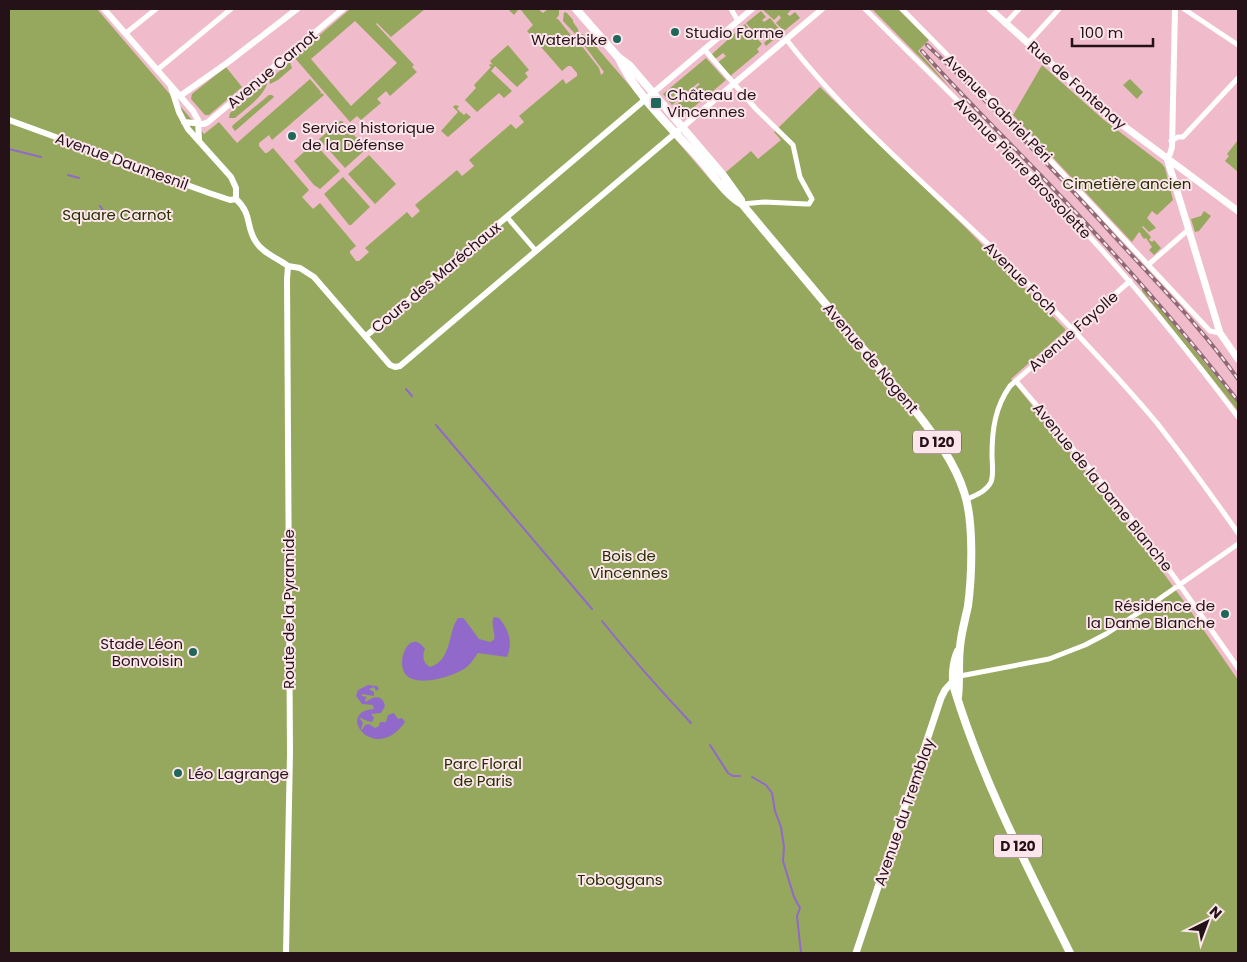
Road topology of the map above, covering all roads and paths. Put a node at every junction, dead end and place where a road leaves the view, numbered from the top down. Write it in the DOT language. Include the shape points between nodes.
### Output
graph roads {
  1 [pos="104,9"];
  2 [pos="156,9"];
  3 [pos="231,9"];
  4 [pos="297,9"];
  5 [pos="343,9"];
  6 [pos="576,9"];
  7 [pos="731,9"];
  8 [pos="752,9"];
  9 [pos="822,9"];
  10 [pos="865,9"];
  11 [pos="902,9"];
  12 [pos="990,9"];
  13 [pos="1019,9"];
  14 [pos="1060,9"];
  15 [pos="1175,9"];
  16 [pos="1184,9"];
  17 [pos="738,21"];
  18 [pos="1006,23"];
  19 [pos="126,33"];
  20 [pos="786,39"];
  21 [pos="1028,43"];
  22 [pos="1238,45"];
  23 [pos="704,49"];
  24 [pos="618,57"];
  25 [pos="157,70"];
  26 [pos="1238,78"];
  27 [pos="733,84"];
  28 [pos="170,86"];
  29 [pos="653,94"];
  30 [pos="180,96"];
  31 [pos="645,100"];
  32 [pos="9,120"];
  33 [pos="184,122"];
  34 [pos="198,124"];
  35 [pos="677,132"];
  36 [pos="199,141"];
  37 [pos="1171,143"];
  38 [pos="1157,151"];
  39 [pos="1167,158"];
  40 [pos="236,199"];
  41 [pos="742,204"];
  42 [pos="1238,210"];
  43 [pos="507,217"];
  44 [pos="1188,230"];
  45 [pos="536,251"];
  46 [pos="1148,265"];
  47 [pos="288,266"];
  48 [pos="1130,281"];
  49 [pos="1073,331"];
  50 [pos="1220,333"];
  51 [pos="366,336"];
  52 [pos="1238,359"];
  53 [pos="1016,381"];
  54 [pos="1238,417"];
  55 [pos="966,500"];
  56 [pos="1238,533"];
  57 [pos="1238,544"];
  58 [pos="1180,584"];
  59 [pos="960,647"];
  60 [pos="954,660"];
  61 [pos="1238,668"];
  62 [pos="957,678"];
  63 [pos="945,690"];
  64 [pos="286,953"];
  65 [pos="856,953"];
  66 [pos="1070,953"];
  1 -- 19 [label="street"];
  2 -- 19 [label="street"];
  3 -- 25 [label="street"];
  4 -- 30 [label="street"];
  5 -- 34 [label="street, Avenue Carnot" via="208,122"];
  6 -- 24 [label="main road, D 120"];
  7 -- 17 [label="street"];
  8 -- 17 [label="street, Cours des Maréchaux"];
  9 -- 20 [label="street"];
  10 -- 48 [label="street, Avenue Pierre Brossolette" via="1022,166"];
  11 -- 46 [label="street, Avenue Gabriel Péri"];
  12 -- 18 [label="main road, Rue de Fontenay"];
  13 -- 18 [label="street"];
  14 -- 21 [label="street"];
  15 -- 37 [label="street"];
  16 -- 22 [label="street"];
  17 -- 23 [label="street, Cours des Maréchaux"];
  18 -- 21 [label="main road, Rue de Fontenay"];
  19 -- 25 [label="street"];
  20 -- 27 [label="street"];
  20 -- 49 [label="street, Avenue Foch" via="856,119 988,244"];
  21 -- 38 [label="main road, Rue de Fontenay" via="1105,112"];
  23 -- 27 [label="street"];
  23 -- 29 [label="street, Cours des Maréchaux"];
  24 -- 29 [label="main road, D 120" via="630,66"];
  24 -- 31 [label="main road, D 120"];
  25 -- 28 [label="street"];
  26 -- 37 [label="street" via="1183,137"];
  27 -- 35 [label="street"];
  27 -- 41 [label="street" via="793,145 800,177 811,196 811,201 806,204"];
  28 -- 30 [label="street"];
  28 -- 33 [label="street"];
  29 -- 31 [label="street, Cours des Maréchaux"];
  29 -- 35 [label="main road, D 120"];
  30 -- 34 [label="street" via="193,111"];
  31 -- 35 [label="main road, D 120"];
  31 -- 43 [label="street, Cours des Maréchaux"];
  32 -- 40 [label="street, Avenue Daumesnil" via="225,199"];
  33 -- 34 [label="street"];
  33 -- 36 [label="street"];
  34 -- 36 [label="street"];
  35 -- 41 [label="main road, Avenue de Nogent / D 120" via="723,175"];
  35 -- 45 [label="street"];
  36 -- 40 [label="street" via="231,178 236,188"];
  37 -- 38 [label="street" via="1166,150"];
  37 -- 39 [label="street"];
  38 -- 39 [label="main road, Rue de Fontenay"];
  39 -- 42 [label="main road, Rue de Fontenay"];
  39 -- 44 [label="main road"];
  40 -- 47 [label="street" via="246,210 258,245"];
  41 -- 55 [label="main road, Avenue de Nogent / D 120" via="917,413 962,485"];
  43 -- 45 [label="street, Cours des Maréchaux"];
  43 -- 51 [label="street, Cours des Maréchaux"];
  44 -- 46 [label="street"];
  44 -- 50 [label="main road"];
  45 -- 51 [label="street" via="403,365 390,365"];
  46 -- 50 [label="street, Avenue Gabriel Péri" via="1210,331"];
  47 -- 51 [label="street" via="300,268 314,277"];
  47 -- 64 [label="street, Route de la Pyramide" via="290,770"];
  48 -- 49 [label="street, Avenue Fayolle"];
  48 -- 54 [label="street, Avenue Pierre Brossolette"];
  49 -- 53 [label="street, Avenue Fayolle"];
  49 -- 56 [label="street, Avenue Foch" via="1160,428"];
  50 -- 52 [label="main road"];
  53 -- 55 [label="street, Avenue Fayolle" via="1004,394 996,412 992,480 984,491"];
  53 -- 58 [label="street, Avenue de la Dame Blanche" via="1125,510"];
  55 -- 59 [label="main road, Avenue de Nogent / D 120" via="971,564"];
  57 -- 58 [label="street"];
  58 -- 61 [label="street, Avenue de la Dame Blanche"];
  58 -- 62 [label="street" via="1106,634 1068,652 1030,664"];
  59 -- 60 [label="main road, Avenue de Nogent / D 120"];
  59 -- 62 [label="main road, Avenue de Nogent / D 120"];
  60 -- 62 [label="main road, Avenue de Nogent / D 120"];
  60 -- 63 [label="main road"];
  62 -- 63 [label="main road, Avenue du Tremblay"];
  62 -- 66 [label="main road, Avenue de Nogent / D 120" via="955,691 970,736 1002,813"];
  63 -- 65 [label="main road, Avenue du Tremblay"];
}
